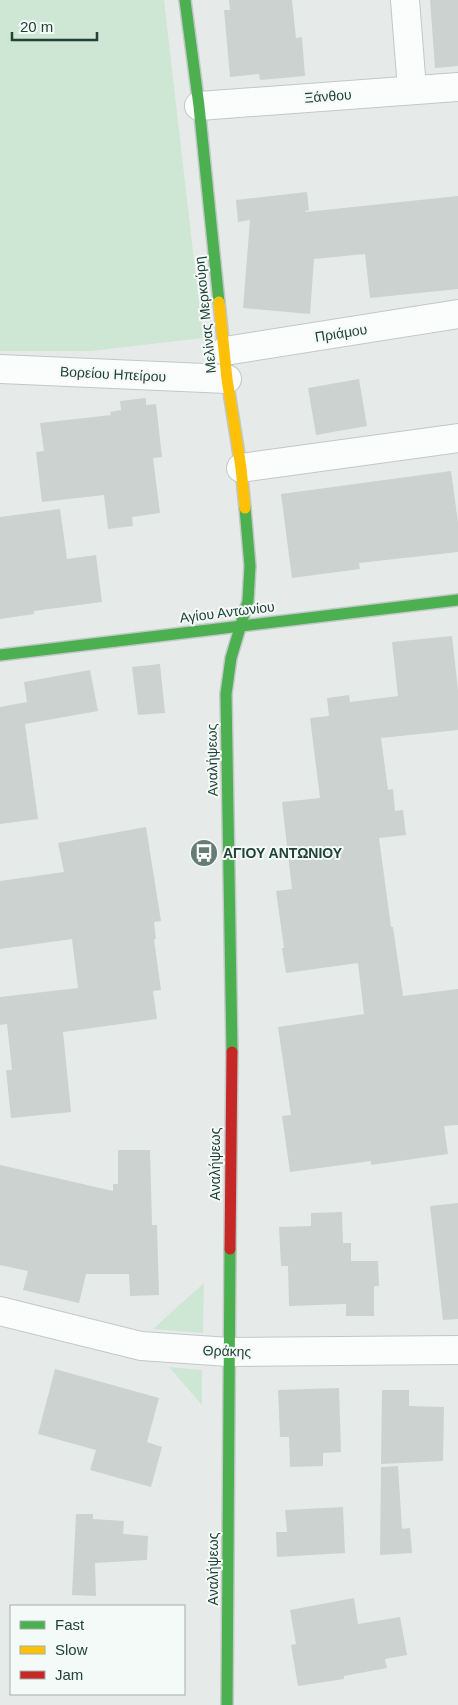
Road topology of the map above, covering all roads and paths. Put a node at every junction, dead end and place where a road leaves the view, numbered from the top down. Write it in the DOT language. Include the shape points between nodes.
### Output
graph roads {
  1 [pos="185,0"];
  2 [pos="405,0"];
  3 [pos="458,87"];
  4 [pos="412,89"];
  5 [pos="199,106"];
  6 [pos="458,314"];
  7 [pos="225,351"];
  8 [pos="0,369"];
  9 [pos="227,380"];
  10 [pos="458,438"];
  11 [pos="241,468"];
  12 [pos="458,600"];
  13 [pos="240,626"];
  14 [pos="0,655"];
  15 [pos="0,1311"];
  16 [pos="458,1350"];
  17 [pos="229,1352"];
  18 [pos="227,1705"];
  1 -- 5 [label="street, Μελίνας Μερκούρη"];
  2 -- 4 [label="street"];
  3 -- 4 [label="street, Ξάνθου"];
  4 -- 5 [label="street, Ξάνθου"];
  5 -- 7 [label="street, Μελίνας Μερκούρη"];
  6 -- 7 [label="street, Πριάμου"];
  7 -- 9 [label="street, Μελίνας Μερκούρη"];
  8 -- 9 [label="street, Βορείου Ηπείρου"];
  9 -- 11 [label="street, Μελίνας Μερκούρη"];
  10 -- 11 [label="street"];
  11 -- 13 [label="street, Μελίνας Μερκούρη" via="250,583"];
  12 -- 13 [label="street, Αγίου Αντωνίου"];
  13 -- 14 [label="street, Αγίου Αντωνίου"];
  13 -- 17 [label="street, Αναλήψεως" via="228,669 226,694 232,1001"];
  15 -- 17 [label="street, Θράκης" via="141,1346"];
  16 -- 17 [label="street, Θράκης"];
  17 -- 18 [label="street, Αναλήψεως"];
}
